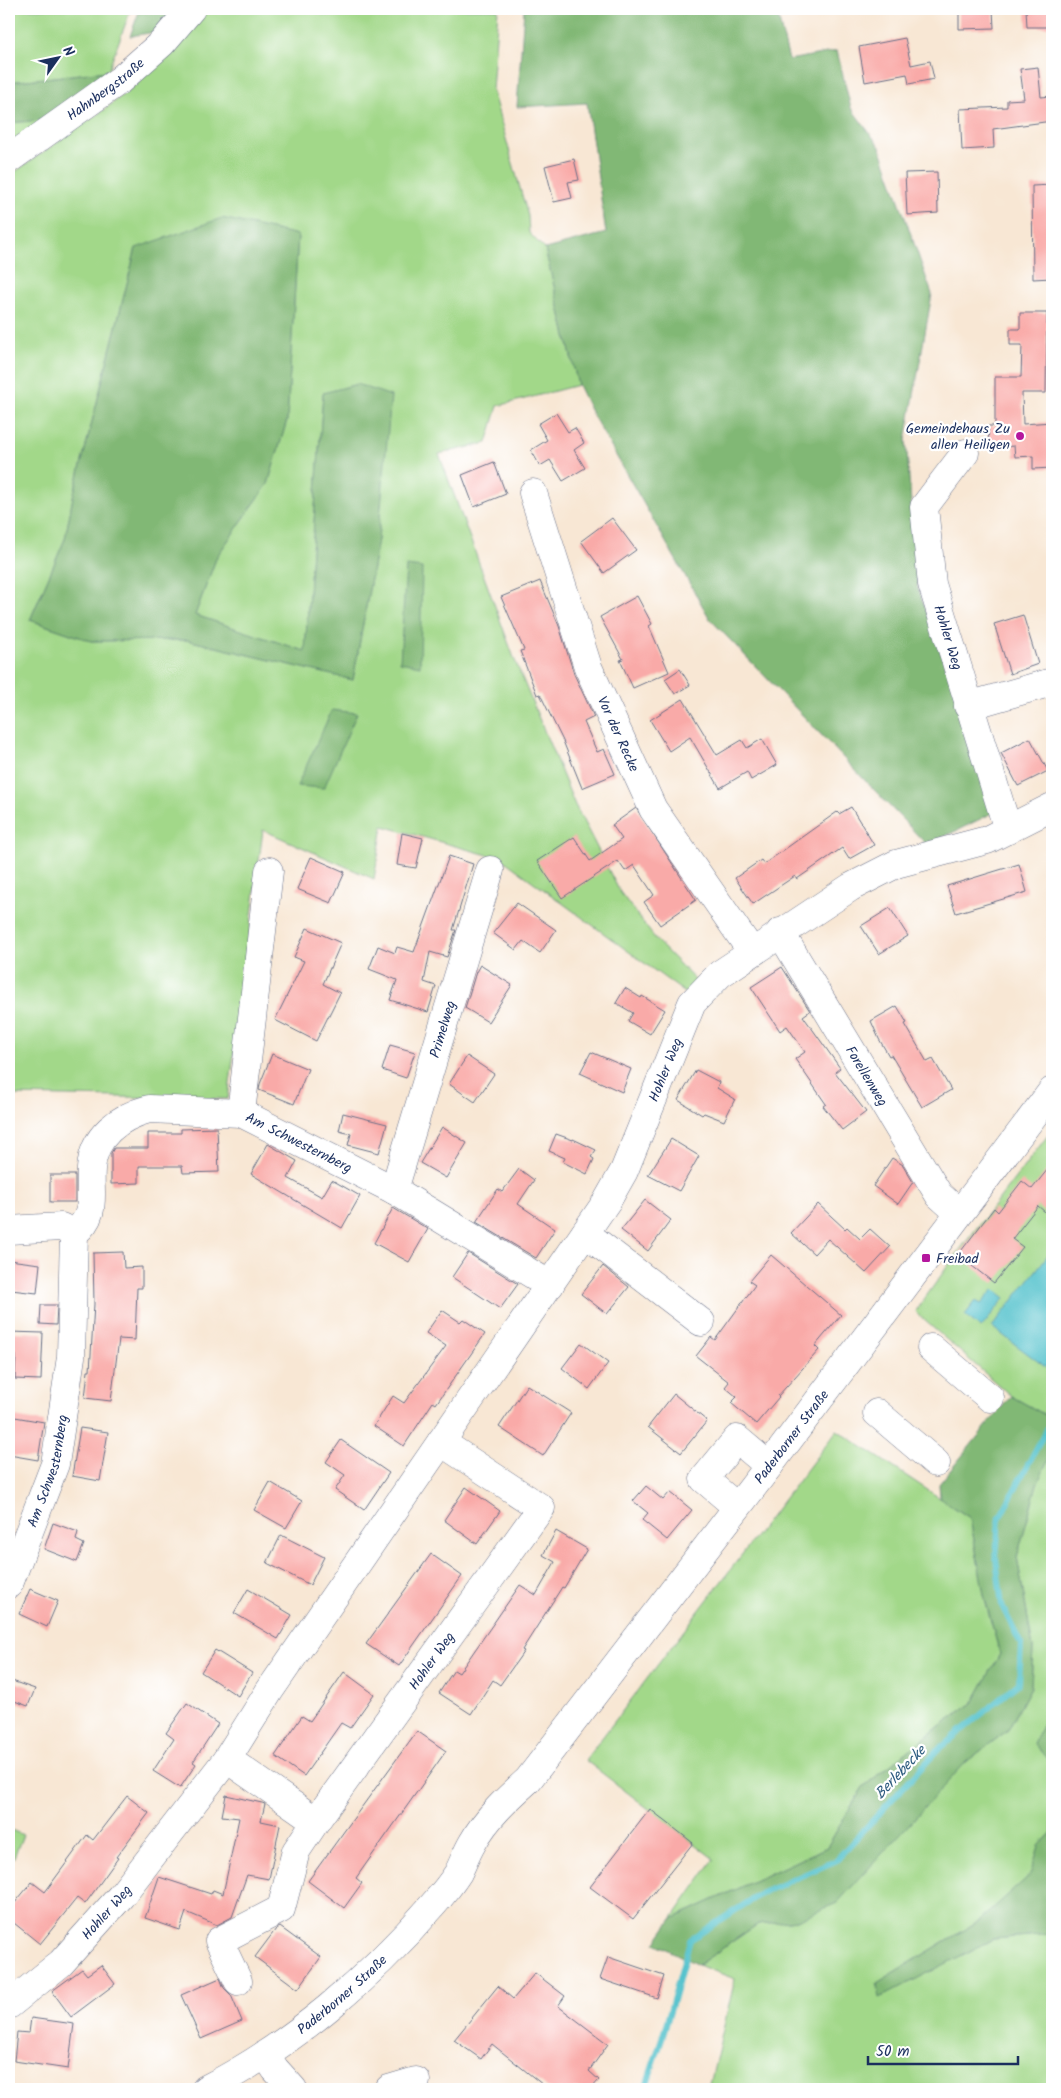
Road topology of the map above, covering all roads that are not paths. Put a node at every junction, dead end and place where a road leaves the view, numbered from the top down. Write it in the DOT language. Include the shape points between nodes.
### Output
graph roads {
  1 [pos="192,9"];
  2 [pos="9,159"];
  3 [pos="965,453"];
  4 [pos="533,493"];
  5 [pos="1052,682"];
  6 [pos="968,706"];
  7 [pos="1052,807"];
  8 [pos="1008,830"];
  9 [pos="490,870"];
  10 [pos="269,871"];
  11 [pos="780,932"];
  12 [pos="752,952"];
  13 [pos="1052,1091"];
  14 [pos="241,1113"];
  15 [pos="394,1190"];
  16 [pos="959,1213"];
  17 [pos="9,1230"];
  18 [pos="74,1233"];
  19 [pos="585,1233"];
  20 [pos="550,1285"];
  21 [pos="701,1322"];
  22 [pos="931,1348"];
  23 [pos="990,1398"];
  24 [pos="877,1413"];
  25 [pos="441,1442"];
  26 [pos="936,1463"];
  27 [pos="769,1466"];
  28 [pos="738,1507"];
  29 [pos="9,1584"];
  30 [pos="227,1759"];
  31 [pos="316,1821"];
  32 [pos="238,1981"];
  33 [pos="9,2005"];
  34 [pos="266,2055"];
  35 [pos="206,2089"];
  36 [pos="293,2089"];
  37 [pos="389,2089"];
  38 [pos="412,2089"];
  1 -- 2 [label="street, Hahnbergstraße" via="162,43 120,80"];
  3 -- 6 [label="street, Hohler Weg" via="924,507 932,584"];
  4 -- 12 [label="street, Vor der Recke" via="588,667 653,809"];
  5 -- 6 [label="street"];
  6 -- 8 [label="street, Hohler Weg"];
  7 -- 8 [label="street, Hohler Weg"];
  8 -- 11 [label="street, Hohler Weg" via="987,840 896,864 851,887"];
  9 -- 15 [label="street, Primelweg"];
  10 -- 14 [label="street"];
  11 -- 12 [label="street, Hohler Weg"];
  11 -- 16 [label="street, Forellenweg" via="940,1195"];
  12 -- 19 [label="street, Hohler Weg" via="720,974 692,1003 624,1171"];
  13 -- 16 [label="street, Paderborner Straße"];
  14 -- 15 [label="street, Am Schwesternberg"];
  14 -- 18 [label="street, Am Schwesternberg" via="149,1109 120,1120 96,1146 91,1167 91,1209 84,1226"];
  15 -- 20 [label="street, Am Schwesternberg"];
  16 -- 27 [label="street, Paderborner Straße"];
  17 -- 18 [label="street" via="60,1227"];
  18 -- 29 [label="street, Am Schwesternberg" via="71,1358 54,1464"];
  19 -- 20 [label="street, Hohler Weg"];
  19 -- 21 [label="street"];
  20 -- 25 [label="street, Hohler Weg"];
  22 -- 23 [label="street"];
  24 -- 26 [label="street"];
  25 -- 30 [label="street, Hohler Weg" via="270,1690"];
  25 -- 31 [label="street, Hohler Weg" via="540,1508"];
  27 -- 28 [label="street, Paderborner Straße"];
  27 -- 28 [label="street" via="737,1440 704,1479"];
  28 -- 34 [label="street, Paderborner Straße" via="528,1780 499,1805 473,1841 457,1874 432,1906 377,1963 322,2012"];
  30 -- 31 [label="street"];
  30 -- 33 [label="street, Hohler Weg" via="121,1896 61,1963"];
  31 -- 32 [label="street" via="296,1851 281,1909 219,1941"];
  34 -- 35 [label="street, Paderborner Straße"];
  34 -- 36 [label="street"];
  37 -- 38 [label="street" via="416,2081"];
}
